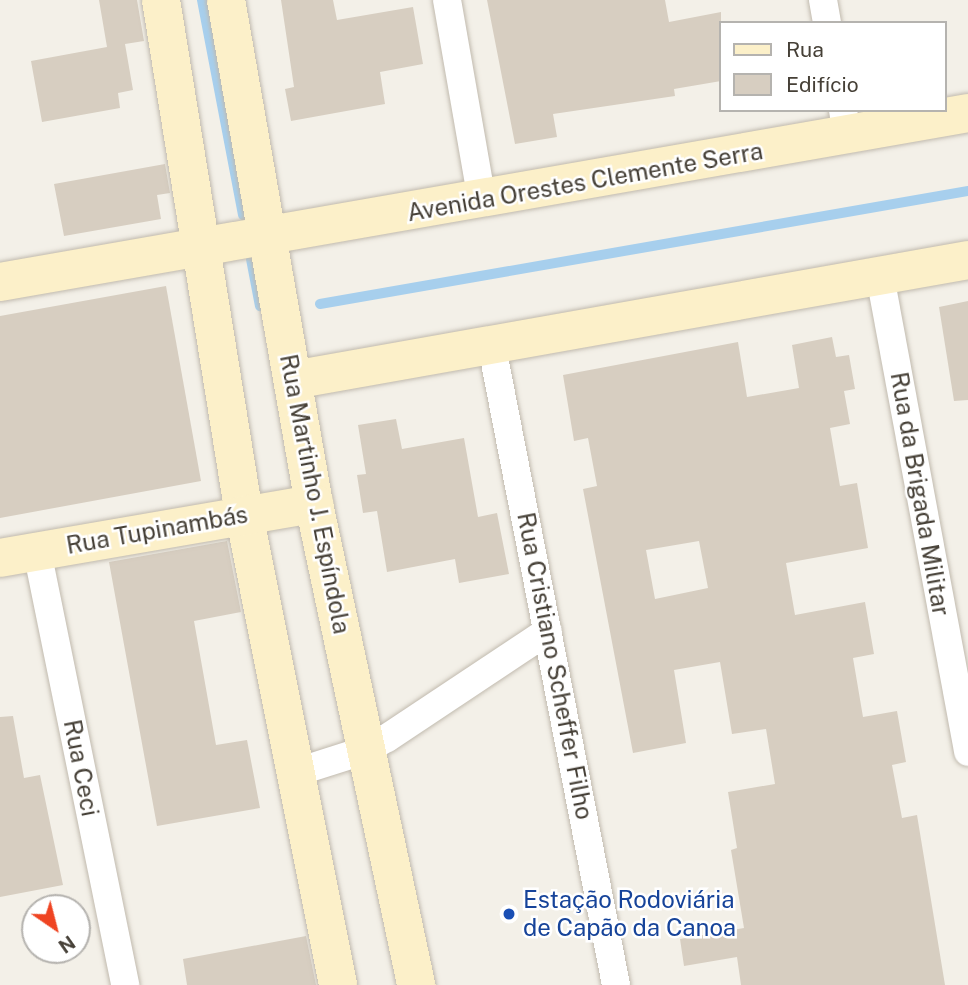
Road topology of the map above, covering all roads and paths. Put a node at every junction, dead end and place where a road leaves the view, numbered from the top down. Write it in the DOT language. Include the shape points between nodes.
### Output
graph roads {
  1 [pos="161,0"];
  2 [pos="226,0"];
  3 [pos="447,0"];
  4 [pos="823,0"];
  5 [pos="827,21"];
  6 [pos="968,113"];
  7 [pos="845,122"];
  8 [pos="482,201"];
  9 [pos="269,236"];
  10 [pos="201,248"];
  11 [pos="968,260"];
  12 [pos="880,276"];
  13 [pos="1,278"];
  14 [pos="492,347"];
  15 [pos="293,380"];
  16 [pos="314,505"];
  17 [pos="244,514"];
  18 [pos="37,551"];
  19 [pos="0,558"];
  20 [pos="548,631"];
  21 [pos="366,750"];
  22 [pos="968,752"];
  23 [pos="297,772"];
  24 [pos="125,985"];
  25 [pos="338,985"];
  26 [pos="416,985"];
  27 [pos="616,985"];
  1 -- 10 [label="main road"];
  2 -- 9 [label="main road, Rua Martinho J. Espíndola"];
  3 -- 8 [label="street"];
  4 -- 5 [label="street"];
  6 -- 7 [label="main road, Avenida Orestes Clemente Serra"];
  7 -- 8 [label="main road, Avenida Orestes Clemente Serra"];
  8 -- 9 [label="main road, Avenida Orestes Clemente Serra"];
  9 -- 10 [label="main road, Avenida Orestes Clemente Serra"];
  9 -- 15 [label="main road, Rua Martinho J. Espíndola"];
  10 -- 13 [label="main road, Avenida Orestes Clemente Serra"];
  10 -- 17 [label="main road"];
  11 -- 12 [label="main road"];
  12 -- 14 [label="main road"];
  12 -- 22 [label="street, Rua da Brigada Militar"];
  14 -- 15 [label="main road"];
  14 -- 20 [label="street, Rua Cristiano Scheffer Filho"];
  15 -- 16 [label="main road, Rua Martinho J. Espíndola"];
  16 -- 17 [label="main road, Rua Tupinambás"];
  16 -- 21 [label="main road, Rua Martinho J. Espíndola"];
  17 -- 18 [label="main road, Rua Tupinambás"];
  17 -- 23 [label="main road"];
  18 -- 19 [label="main road, Rua Tupinambás"];
  18 -- 24 [label="street, Rua Ceci"];
  20 -- 21 [label="street"];
  20 -- 27 [label="street, Rua Cristiano Scheffer Filho"];
  21 -- 23 [label="street"];
  21 -- 26 [label="main road, Rua Martinho J. Espíndola"];
  23 -- 25 [label="main road"];
}
